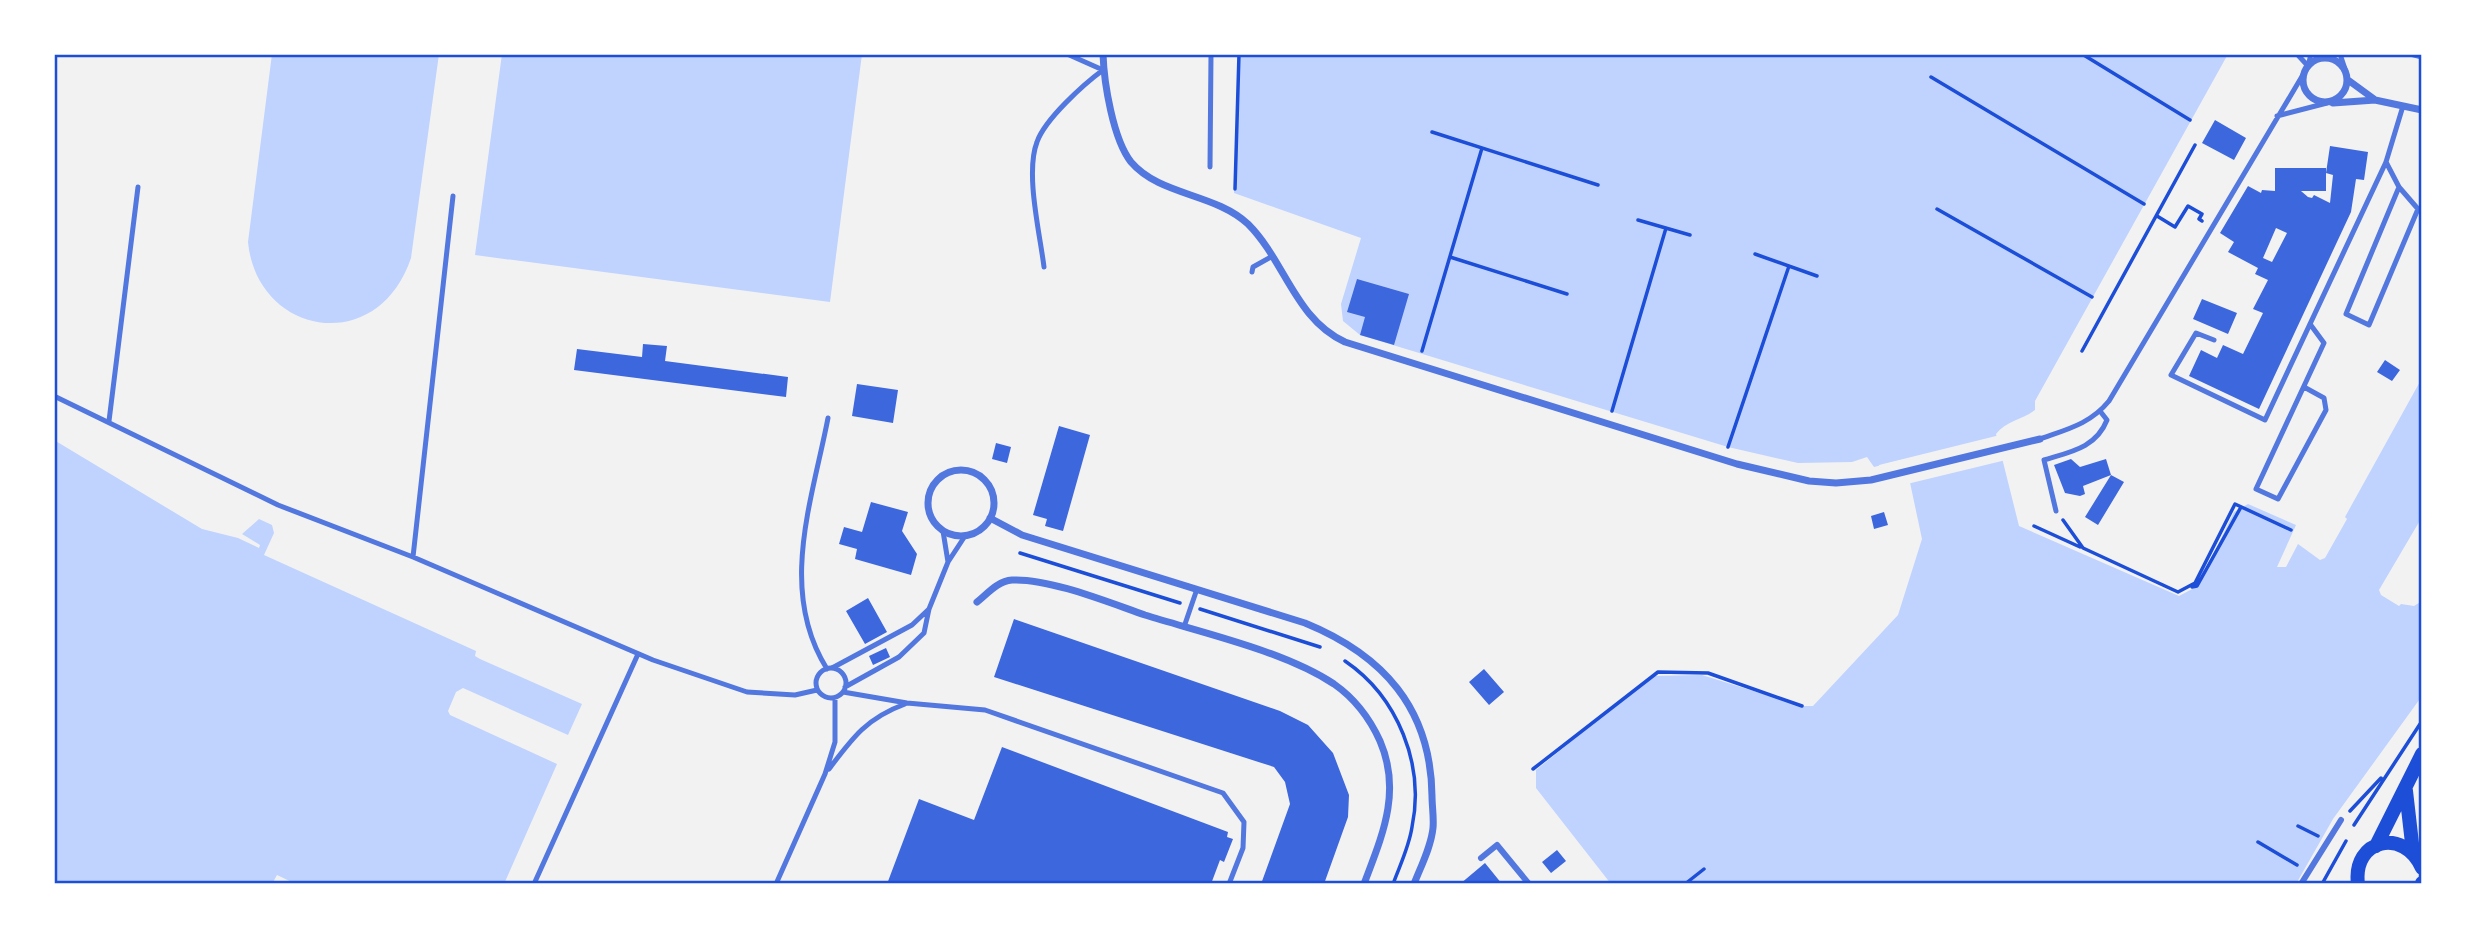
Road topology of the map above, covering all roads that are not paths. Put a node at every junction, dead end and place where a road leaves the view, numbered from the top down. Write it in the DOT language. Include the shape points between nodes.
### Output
graph roads {
  1 [pos="1067,54"];
  2 [pos="1102,54"];
  3 [pos="1211,54"];
  4 [pos="2297,54"];
  5 [pos="2311,54"];
  6 [pos="2340,54"];
  7 [pos="2410,54"];
  8 [pos="2422,57"];
  9 [pos="2345,69"];
  10 [pos="1104,70"];
  11 [pos="2306,70"];
  12 [pos="2348,80"];
  13 [pos="2375,100"];
  14 [pos="2327,103"];
  15 [pos="2403,106"];
  16 [pos="2422,110"];
  17 [pos="2277,117"];
  18 [pos="2386,162"];
  19 [pos="1210,167"];
  20 [pos="138,187"];
  21 [pos="2399,187"];
  22 [pos="453,197"];
  23 [pos="1271,257"];
  24 [pos="1044,267"];
  25 [pos="1252,272"];
  26 [pos="2310,324"];
  27 [pos="2214,340"];
  28 [pos="2304,387"];
  29 [pos="54,396"];
  30 [pos="2100,411"];
  31 [pos="828,418"];
  32 [pos="109,421"];
  33 [pos="2040,439"];
  34 [pos="2056,511"];
  35 [pos="990,518"];
  36 [pos="943,531"];
  37 [pos="965,536"];
  38 [pos="413,557"];
  39 [pos="948,562"];
  40 [pos="1197,589"];
  41 [pos="977,603"];
  42 [pos="929,609"];
  43 [pos="1184,627"];
  44 [pos="638,654"];
  45 [pos="829,669"];
  46 [pos="817,690"];
  47 [pos="844,690"];
  48 [pos="835,698"];
  49 [pos="907,704"];
  50 [pos="2422,754"];
  51 [pos="825,774"];
  52 [pos="2406,791"];
  53 [pos="2342,820"];
  54 [pos="2376,846"];
  55 [pos="1481,858"];
  56 [pos="2419,861"];
  57 [pos="2355,880"];
  58 [pos="534,884"];
  59 [pos="776,884"];
  60 [pos="1229,884"];
  61 [pos="1364,884"];
  62 [pos="1414,884"];
  63 [pos="1530,884"];
  64 [pos="2301,884"];
  1 -- 10 [label="lane"];
  2 -- 10 [label="street"];
  3 -- 19 [label="lane"];
  4 -- 11 [label="lane"];
  5 -- 11 [label="lane"];
  6 -- 9 [label="lane"];
  7 -- 8 [label="lane"];
  9 -- 11 [label="street" via="2327,58"];
  9 -- 12 [label="street"];
  10 -- 23 [label="street" via="1118,132 1132,162 1163,183 1233,211 1250,226"];
  10 -- 24 [label="lane" via="1061,109 1037,141 1033,164"];
  11 -- 14 [label="street" via="2308,94"];
  11 -- 17 [label="lane"];
  12 -- 13 [label="street"];
  12 -- 14 [label="street" via="2344,93"];
  13 -- 14 [label="street"];
  13 -- 15 [label="street"];
  14 -- 17 [label="lane"];
  15 -- 16 [label="street"];
  15 -- 18 [label="lane"];
  17 -- 30 [label="lane"];
  18 -- 21 [label="lane"];
  18 -- 26 [label="lane"];
  20 -- 32 [label="lane"];
  21 -- 21 [label="lane" via="2346,314 2369,325 2418,209"];
  22 -- 38 [label="lane"];
  23 -- 25 [label="lane"];
  23 -- 33 [label="street" via="1310,316 1345,342 1786,477 1836,483 1882,478"];
  26 -- 27 [label="lane" via="2265,420 2171,375 2196,332"];
  26 -- 28 [label="lane" via="2325,343"];
  28 -- 28 [label="lane" via="2256,489 2278,499 2326,410 2324,398"];
  29 -- 32 [label="lane"];
  30 -- 33 [label="lane" via="2080,426"];
  30 -- 34 [label="lane" via="2107,420 2088,446 2044,460"];
  31 -- 45 [label="lane" via="799,569 811,643"];
  32 -- 38 [label="lane" via="278,505"];
  35 -- 36 [label="street" via="992,495 985,481 972,472 949,473 936,482 928,504 932,519"];
  35 -- 37 [label="street" via="980,530"];
  35 -- 40 [label="street" via="1022,535"];
  36 -- 37 [label="street"];
  36 -- 39 [label="lane"];
  37 -- 39 [label="lane"];
  38 -- 44 [label="lane"];
  39 -- 42 [label="lane"];
  40 -- 43 [label="lane"];
  40 -- 62 [label="street" via="1340,638 1365,654 1397,688 1420,728 1431,776 1433,827"];
  41 -- 43 [label="street" via="996,586 1026,581"];
  42 -- 45 [label="lane" via="912,625"];
  42 -- 47 [label="lane" via="924,633 900,657"];
  43 -- 61 [label="street" via="1300,666 1336,686 1364,712 1381,743 1390,796 1388,822"];
  44 -- 46 [label="lane" via="747,692 795,695"];
  44 -- 58 [label="lane"];
  45 -- 46 [label="lane" via="816,679"];
  45 -- 47 [label="lane" via="841,673"];
  46 -- 48 [label="lane" via="824,697"];
  47 -- 48 [label="lane"];
  47 -- 49 [label="lane"];
  48 -- 51 [label="lane" via="835,742"];
  49 -- 51 [label="lane" via="885,711 860,728"];
  49 -- 60 [label="lane" via="985,710 1223,793 1244,822 1243,848"];
  50 -- 52 [label="main road"];
  51 -- 59 [label="lane"];
  52 -- 54 [label="main road"];
  52 -- 56 [label="main road"];
  53 -- 64 [label="street"];
  54 -- 56 [label="main road" via="2392,843"];
  54 -- 57 [label="main road" via="2363,856"];
  55 -- 63 [label="street" via="1497,845"];
}
